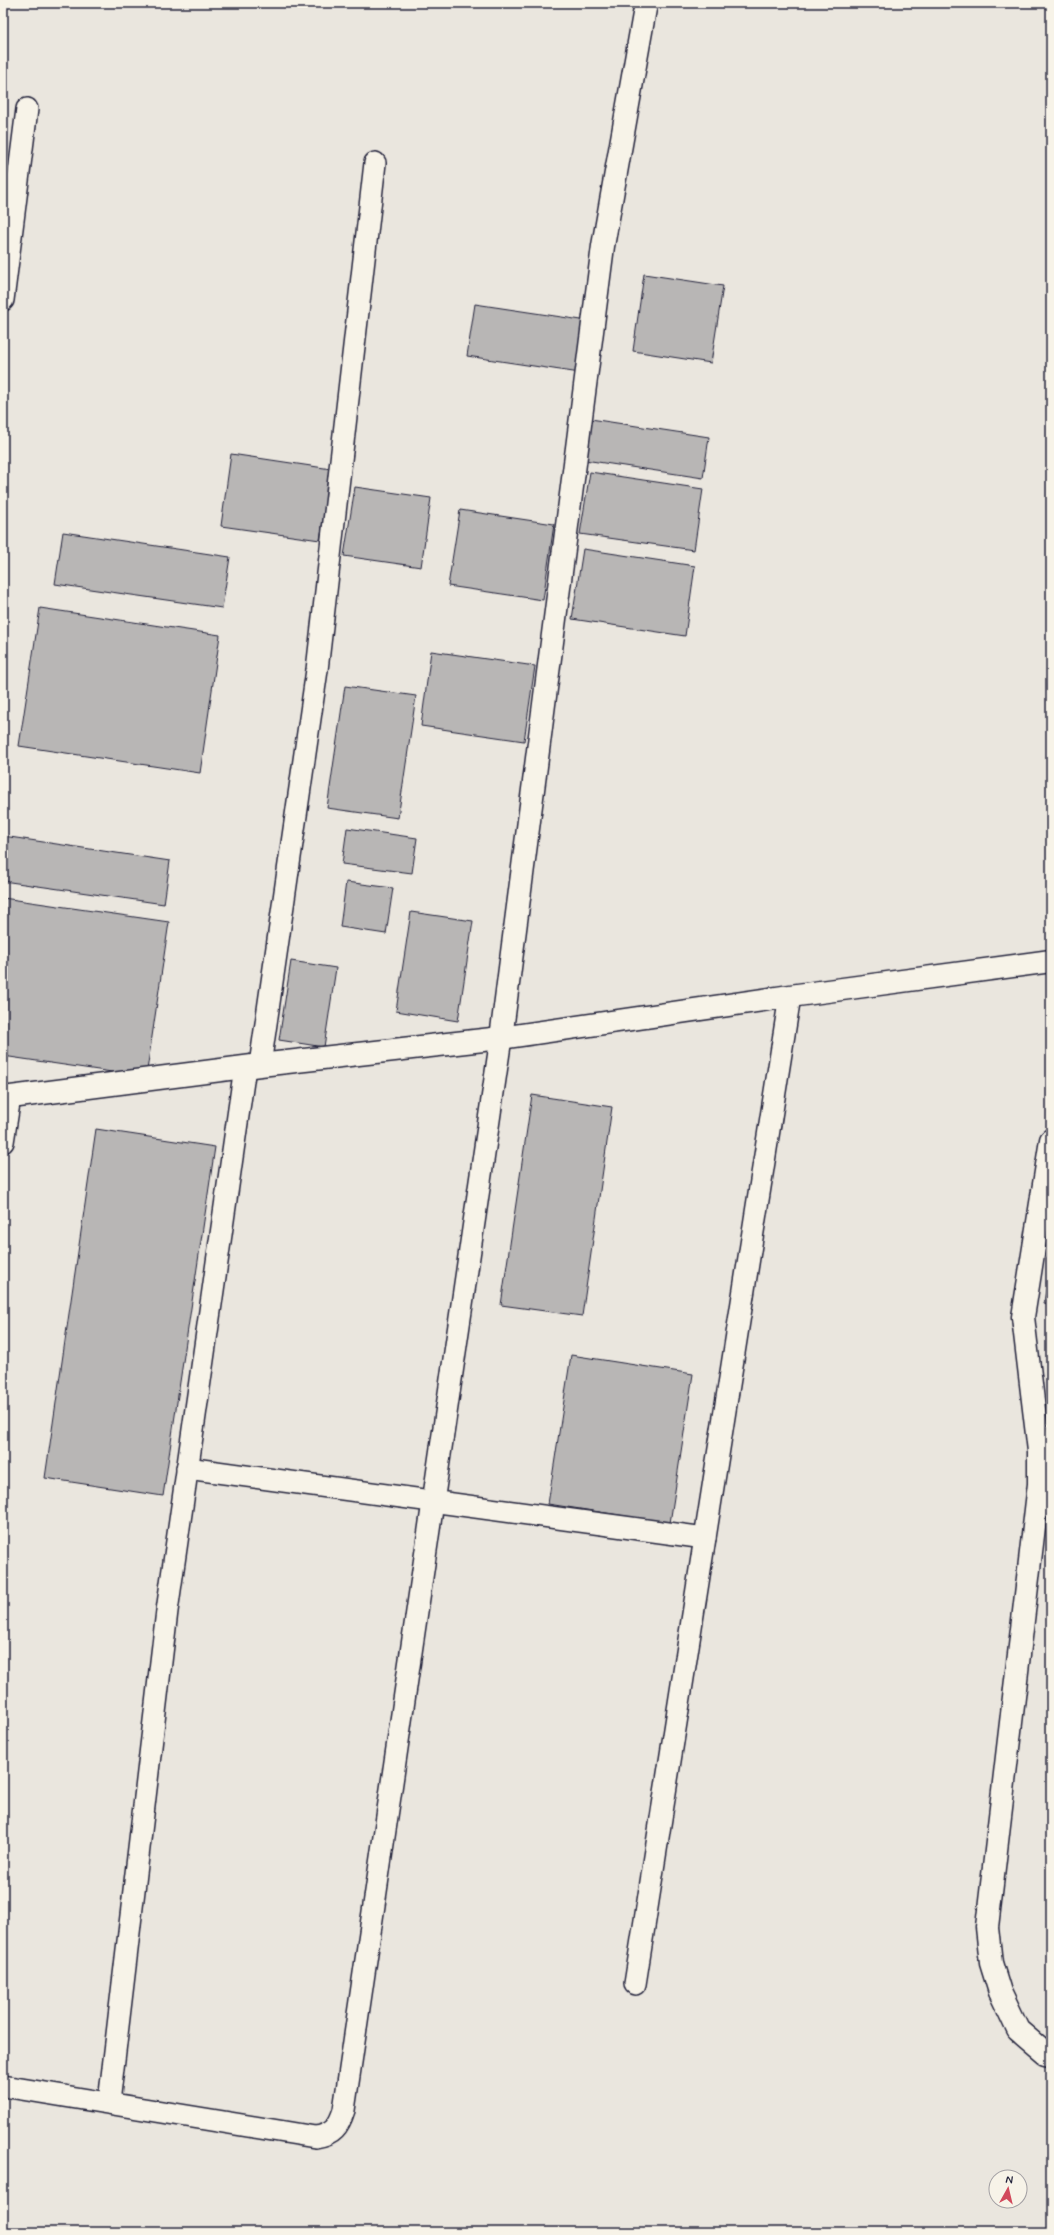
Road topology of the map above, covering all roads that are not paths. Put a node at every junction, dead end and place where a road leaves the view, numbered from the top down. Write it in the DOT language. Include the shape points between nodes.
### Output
graph roads {
  1 [pos="646,3"];
  2 [pos="27,109"];
  3 [pos="375,163"];
  4 [pos="3,300"];
  5 [pos="1051,962"];
  6 [pos="790,996"];
  7 [pos="501,1038"];
  8 [pos="252,1066"];
  9 [pos="7,1098"];
  10 [pos="1051,1140"];
  11 [pos="3,1142"];
  12 [pos="187,1468"];
  13 [pos="433,1503"];
  14 [pos="705,1538"];
  15 [pos="635,1984"];
  16 [pos="1051,2055"];
  17 [pos="3,2086"];
  18 [pos="109,2102"];
  1 -- 7 [label="street" via="603,246"];
  2 -- 4 [label="lane"];
  3 -- 8 [label="lane" via="317,670"];
  5 -- 6 [label="street"];
  6 -- 7 [label="street"];
  6 -- 14 [label="lane"];
  7 -- 8 [label="street"];
  7 -- 13 [label="lane"];
  8 -- 9 [label="street"];
  8 -- 12 [label="lane"];
  9 -- 11 [label="lane"];
  10 -- 16 [label="street" via="1023,1318 1039,1451 1039,1484 987,1927 991,1963 1000,1992 1018,2030 1046,2054"];
  12 -- 13 [label="lane"];
  12 -- 18 [label="lane" via="166,1619"];
  13 -- 14 [label="lane"];
  13 -- 18 [label="lane" via="346,2102 340,2124 325,2136 315,2137"];
  14 -- 15 [label="lane"];
  17 -- 18 [label="lane"];
}
